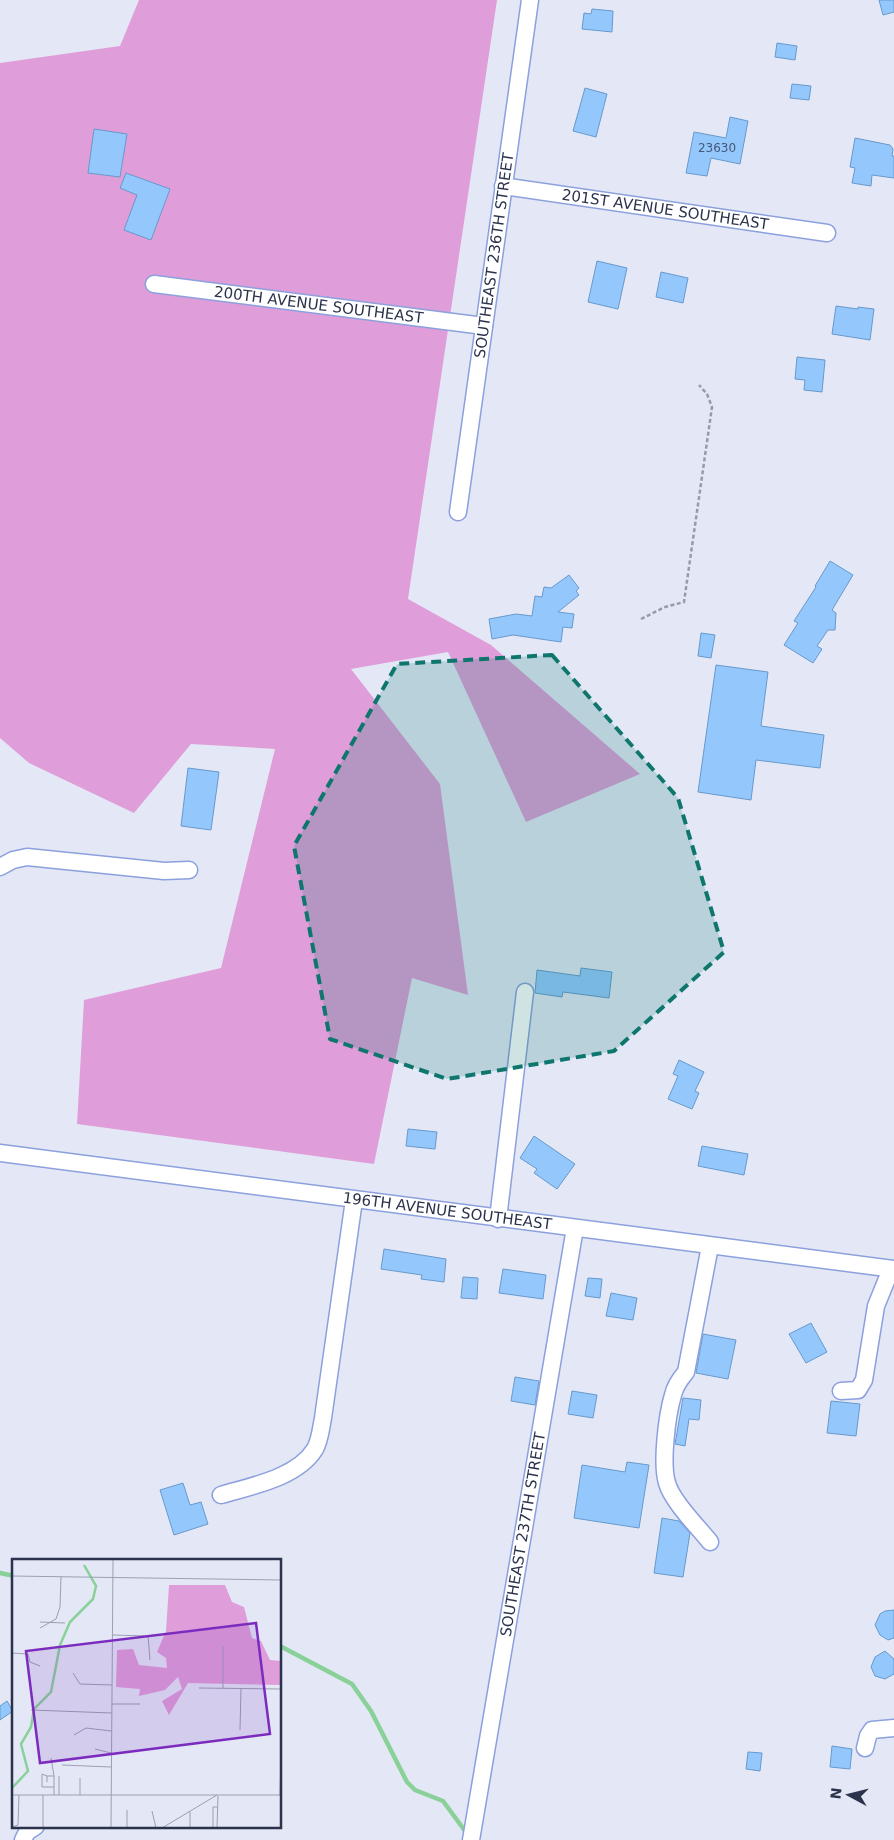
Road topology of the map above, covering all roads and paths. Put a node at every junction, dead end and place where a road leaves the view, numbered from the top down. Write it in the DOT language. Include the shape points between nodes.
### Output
graph roads {
  1 [pos="530,0"];
  2 [pos="504,186"];
  3 [pos="827,233"];
  4 [pos="154,284"];
  5 [pos="484,326"];
  6 [pos="699,385"];
  7 [pos="458,512"];
  8 [pos="641,618"];
  9 [pos="0,867"];
  10 [pos="189,870"];
  11 [pos="525,992"];
  12 [pos="0,1153"];
  13 [pos="354,1200"];
  14 [pos="498,1219"];
  15 [pos="575,1228"];
  16 [pos="710,1246"];
  17 [pos="892,1269"];
  18 [pos="841,1391"];
  19 [pos="221,1495"];
  20 [pos="710,1542"];
  21 [pos="894,1728"];
  22 [pos="865,1748"];
  23 [pos="33,1828"];
  24 [pos="23,1840"];
  25 [pos="471,1840"];
  1 -- 2 [label="street, SOUTHEAST 236TH STREET"];
  2 -- 3 [label="street, 201ST AVENUE SOUTHEAST"];
  2 -- 5 [label="street, SOUTHEAST 236TH STREET"];
  4 -- 5 [label="street, 200TH AVENUE SOUTHEAST"];
  5 -- 7 [label="street, SOUTHEAST 236TH STREET"];
  6 -- 8 [label="path" via="712,407 684,602"];
  9 -- 10 [label="street" via="27,857 164,871"];
  11 -- 14 [label="street"];
  12 -- 13 [label="street, 196TH AVENUE SOUTHEAST"];
  13 -- 14 [label="street, 196TH AVENUE SOUTHEAST"];
  13 -- 19 [label="street" via="324,1418 316,1447 300,1464 277,1478"];
  14 -- 15 [label="street, 196TH AVENUE SOUTHEAST"];
  15 -- 16 [label="street, 196TH AVENUE SOUTHEAST"];
  15 -- 25 [label="street, SOUTHEAST 237TH STREET"];
  16 -- 17 [label="street, 196TH AVENUE SOUTHEAST"];
  16 -- 20 [label="street" via="686,1372 672,1395 664,1447 667,1483 679,1504"];
  17 -- 18 [label="street" via="876,1306 864,1380 858,1390"];
  21 -- 22 [label="street" via="872,1730"];
  23 -- 24 [label="street"];
}
